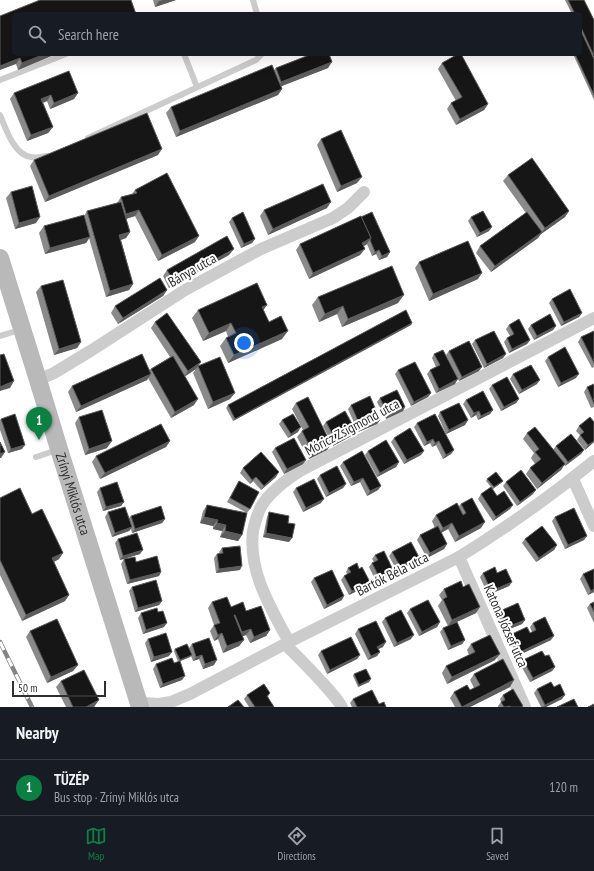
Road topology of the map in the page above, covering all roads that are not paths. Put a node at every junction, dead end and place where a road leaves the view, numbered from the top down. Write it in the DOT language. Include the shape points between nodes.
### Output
graph roads {
  1 [pos="253,0"];
  2 [pos="256,12"];
  3 [pos="61,56"];
  4 [pos="185,56"];
  5 [pos="260,56"];
  6 [pos="0,80"];
  7 [pos="197,87"];
  8 [pos="0,115"];
  9 [pos="78,142"];
  10 [pos="51,155"];
  11 [pos="364,192"];
  12 [pos="0,258"];
  13 [pos="594,318"];
  14 [pos="22,329"];
  15 [pos="0,336"];
  16 [pos="38,380"];
  17 [pos="59,449"];
  18 [pos="36,457"];
  19 [pos="594,461"];
  20 [pos="573,479"];
  21 [pos="594,526"];
  22 [pos="459,558"];
  23 [pos="287,643"];
  24 [pos="190,694"];
  25 [pos="139,704"];
  26 [pos="180,707"];
  27 [pos="342,707"];
  28 [pos="525,707"];
  1 -- 2 [label="lane"];
  3 -- 6 [label="lane"];
  4 -- 7 [label="lane"];
  5 -- 7 [label="lane"];
  7 -- 9 [label="lane"];
  8 -- 10 [label="lane" via="14,145 21,153 30,158"];
  11 -- 16 [label="street, Bánya utca" via="333,218 261,249 185,290 92,350"];
  12 -- 14 [label="main road, Zrínyi Miklós utca"];
  13 -- 23 [label="street, Móricz Zsigmond utca" via="300,471 269,496 262,504 254,523 253,558 257,576"];
  14 -- 15 [label="lane"];
  14 -- 16 [label="main road, Zrínyi Miklós utca"];
  16 -- 17 [label="main road, Zrínyi Miklós utca"];
  17 -- 18 [label="lane"];
  17 -- 25 [label="main road, Zrínyi Miklós utca"];
  19 -- 20 [label="street, Bartók Béla utca"];
  20 -- 21 [label="street"];
  20 -- 22 [label="street, Bartók Béla utca"];
  22 -- 23 [label="street, Bartók Béla utca"];
  22 -- 28 [label="street, Katona József utca"];
  23 -- 24 [label="street, Bartók Béla utca"];
  23 -- 27 [label="street, Móricz Zsigmond utca"];
  24 -- 25 [label="street, Bartók Béla utca" via="171,702"];
  24 -- 26 [label="street"];
}
